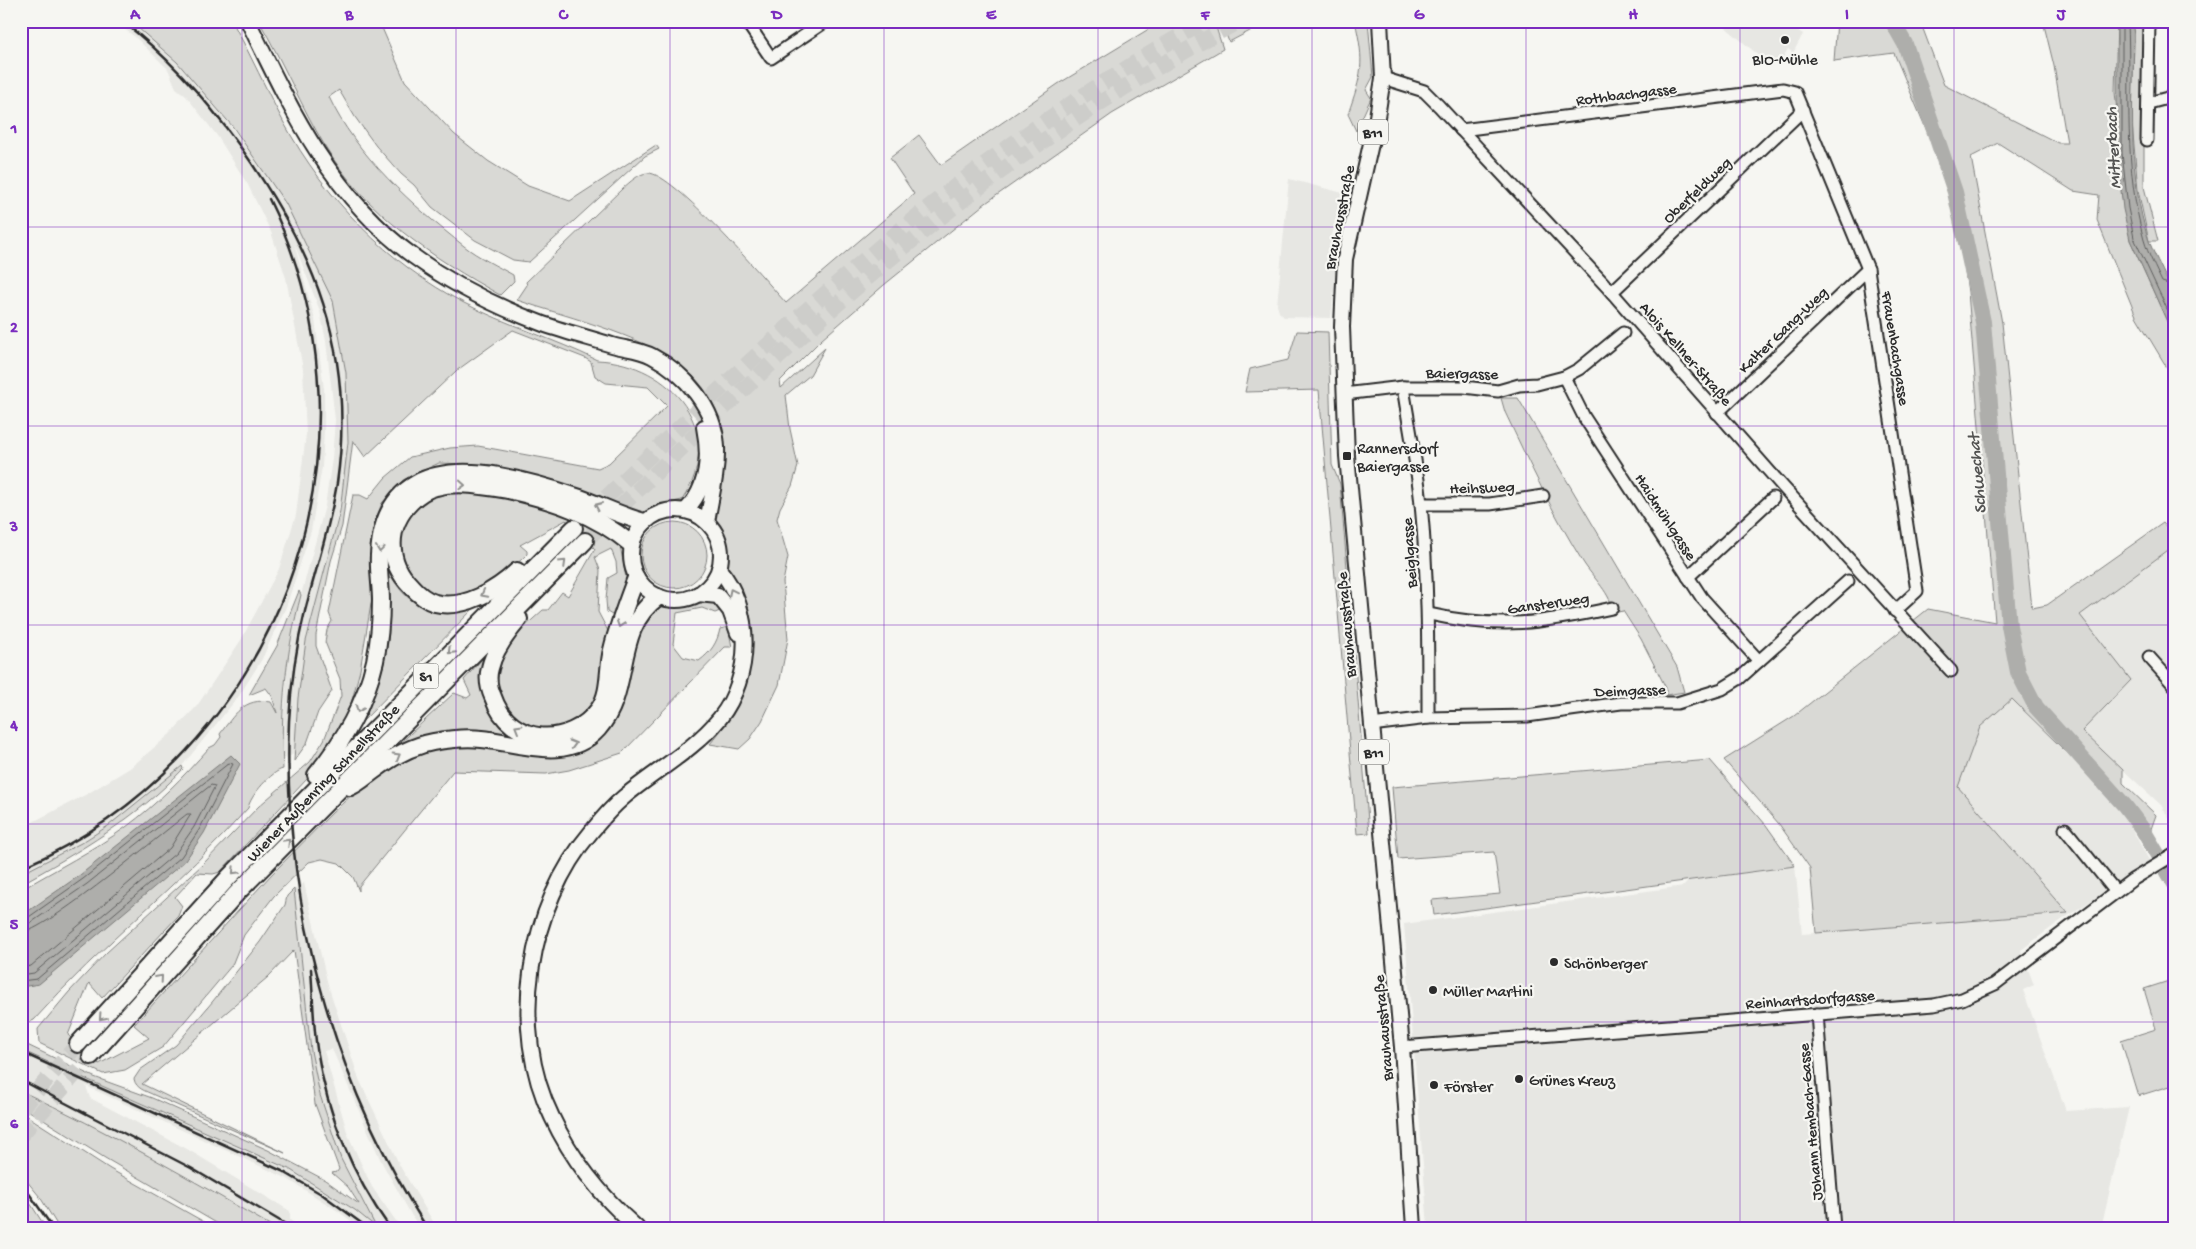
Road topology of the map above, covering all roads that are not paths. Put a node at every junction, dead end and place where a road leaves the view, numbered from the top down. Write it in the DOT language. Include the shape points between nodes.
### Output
graph roads {
  1 [pos="248,21"];
  2 [pos="746,21"];
  3 [pos="826,21"];
  4 [pos="1380,21"];
  5 [pos="2149,21"];
  6 [pos="1382,78"];
  7 [pos="1795,92"];
  8 [pos="2175,96"];
  9 [pos="2149,103"];
  10 [pos="1803,110"];
  11 [pos="1461,130"];
  12 [pos="2147,140"];
  13 [pos="1868,269"];
  14 [pos="1612,292"];
  15 [pos="1623,334"];
  16 [pos="614,346"];
  17 [pos="1564,377"];
  18 [pos="1403,387"];
  19 [pos="1344,394"];
  20 [pos="1717,412"];
  21 [pos="1543,496"];
  22 [pos="1774,498"];
  23 [pos="1421,504"];
  24 [pos="686,510"];
  25 [pos="644,522"];
  26 [pos="707,522"];
  27 [pos="574,528"];
  28 [pos="586,541"];
  29 [pos="631,544"];
  30 [pos="547,554"];
  31 [pos="719,569"];
  32 [pos="1688,577"];
  33 [pos="636,578"];
  34 [pos="1848,581"];
  35 [pos="540,585"];
  36 [pos="698,594"];
  37 [pos="658,597"];
  38 [pos="1612,608"];
  39 [pos="1896,611"];
  40 [pos="1429,614"];
  41 [pos="744,650"];
  42 [pos="2149,657"];
  43 [pos="1759,662"];
  44 [pos="1951,671"];
  45 [pos="2175,686"];
  46 [pos="1428,718"];
  47 [pos="1371,724"];
  48 [pos="334,793"];
  49 [pos="306,798"];
  50 [pos="2065,829"];
  51 [pos="2173,855"];
  52 [pos="2116,892"];
  53 [pos="1817,1014"];
  54 [pos="78,1044"];
  55 [pos="1402,1047"];
  56 [pos="91,1056"];
  57 [pos="637,1228"];
  58 [pos="1414,1228"];
  59 [pos="1834,1228"];
  1 -- 16 [label="main road" via="309,142 342,188 375,224 412,255 490,302 543,324"];
  2 -- 3 [label="street" via="771,58"];
  4 -- 6 [label="main road, Brauhausstraße / B11"];
  5 -- 9 [label="street"];
  6 -- 11 [label="street, Alois Kellner-Straße" via="1424,91"];
  6 -- 19 [label="main road, Brauhausstraße / B11" via="1377,116 1345,259"];
  7 -- 10 [label="street, Frauenbachgasse"];
  7 -- 11 [label="street, Rothbachgasse" via="1783,89"];
  8 -- 9 [label="street"];
  9 -- 12 [label="street"];
  10 -- 13 [label="street, Frauenbachgasse"];
  10 -- 14 [label="street, Oberfeldweg"];
  11 -- 14 [label="street, Alois Kellner-Straße"];
  13 -- 20 [label="street, Kalter Gang-Weg"];
  13 -- 39 [label="street, Frauenbachgasse" via="1917,591"];
  14 -- 20 [label="street, Alois Kellner-Straße"];
  15 -- 17 [label="street, Baiergasse" via="1594,360"];
  16 -- 24 [label="main road" via="667,376 691,402 701,420 706,439 706,470 702,487"];
  16 -- 26 [label="main road" via="632,348 665,364 703,403 712,422 717,447"];
  17 -- 18 [label="street, Baiergasse" via="1498,390"];
  17 -- 32 [label="street, Haidmühlgasse" via="1584,417"];
  18 -- 19 [label="street, Baiergasse"];
  18 -- 23 [label="street, Beiglgasse"];
  19 -- 47 [label="main road, Brauhausstraße / B11"];
  20 -- 39 [label="street, Alois Kellner-Straße"];
  21 -- 23 [label="street, Heihsweg" via="1490,504"];
  22 -- 32 [label="street"];
  23 -- 40 [label="street, Beiglgasse"];
  24 -- 25 [label="main road" via="664,510"];
  24 -- 26 [label="main road"];
  25 -- 29 [label="main road"];
  25 -- 49 [label="highway, one-way" via="623,517 580,498 498,476 455,472 430,476 409,488 393,504 383,526 379,556 379,636 366,692 354,720 314,778"];
  26 -- 31 [label="main road" via="716,532 720,544"];
  27 -- 30 [label="highway, Wiener Außenring Schnellstraße / S1"];
  35 -- 28 [label="highway, Wiener Außenring Schnellstraße / S1, one-way"];
  30 -- 29 [label="highway, one-way" via="523,566 508,580 477,598 462,603 436,603 425,599 400,575 392,553 394,530 402,511 417,496 435,487 455,485 493,487 575,509 615,530"];
  29 -- 33 [label="main road"];
  30 -- 49 [label="highway, Wiener Außenring Schnellstraße / S1, one-way"];
  31 -- 36 [label="main road" via="713,581"];
  41 -- 31 [label="main road, one-way" via="740,610"];
  32 -- 43 [label="street, Haidmühlgasse" via="1702,598"];
  33 -- 35 [label="highway, one-way" via="618,626 607,690 600,707 575,730 551,737 531,735 512,725 496,705 489,686 489,668 497,650"];
  33 -- 37 [label="main road"];
  34 -- 43 [label="street, Deimgasse"];
  35 -- 48 [label="highway, Wiener Außenring Schnellstraße / S1"];
  36 -- 37 [label="main road" via="680,600"];
  36 -- 41 [label="main road" via="718,596 730,611"];
  48 -- 37 [label="highway, one-way" via="358,784 402,753 430,742 482,739 538,749 581,742 598,729 609,712 617,693 632,630 644,607"];
  38 -- 40 [label="street, Gansterweg" via="1535,623 1502,625"];
  39 -- 44 [label="street, Alois Kellner-Straße"];
  40 -- 46 [label="street, Beiglgasse"];
  41 -- 57 [label="main road" via="742,672 720,717 701,738 622,798 591,832 564,870 546,911 534,954 529,1007 531,1042 551,1116 573,1156 599,1190"];
  42 -- 45 [label="street"];
  43 -- 46 [label="street, Deimgasse" via="1722,689 1677,703 1621,703 1527,716"];
  46 -- 47 [label="street, Deimgasse"];
  47 -- 55 [label="main road, Brauhausstraße / B11"];
  56 -- 48 [label="highway, Wiener Außenring Schnellstraße / S1, one-way" via="181,953"];
  49 -- 54 [label="highway, Wiener Außenring Schnellstraße / S1, one-way"];
  50 -- 52 [label="street"];
  51 -- 52 [label="street, Reinhartsdorfgasse"];
  52 -- 53 [label="street, Reinhartsdorfgasse" via="1995,984 1962,999 1934,1005"];
  53 -- 55 [label="street, Reinhartsdorfgasse"];
  53 -- 59 [label="street, Johann Hembach-Gasse"];
  55 -- 58 [label="main road, Brauhausstraße / B11"];
}
